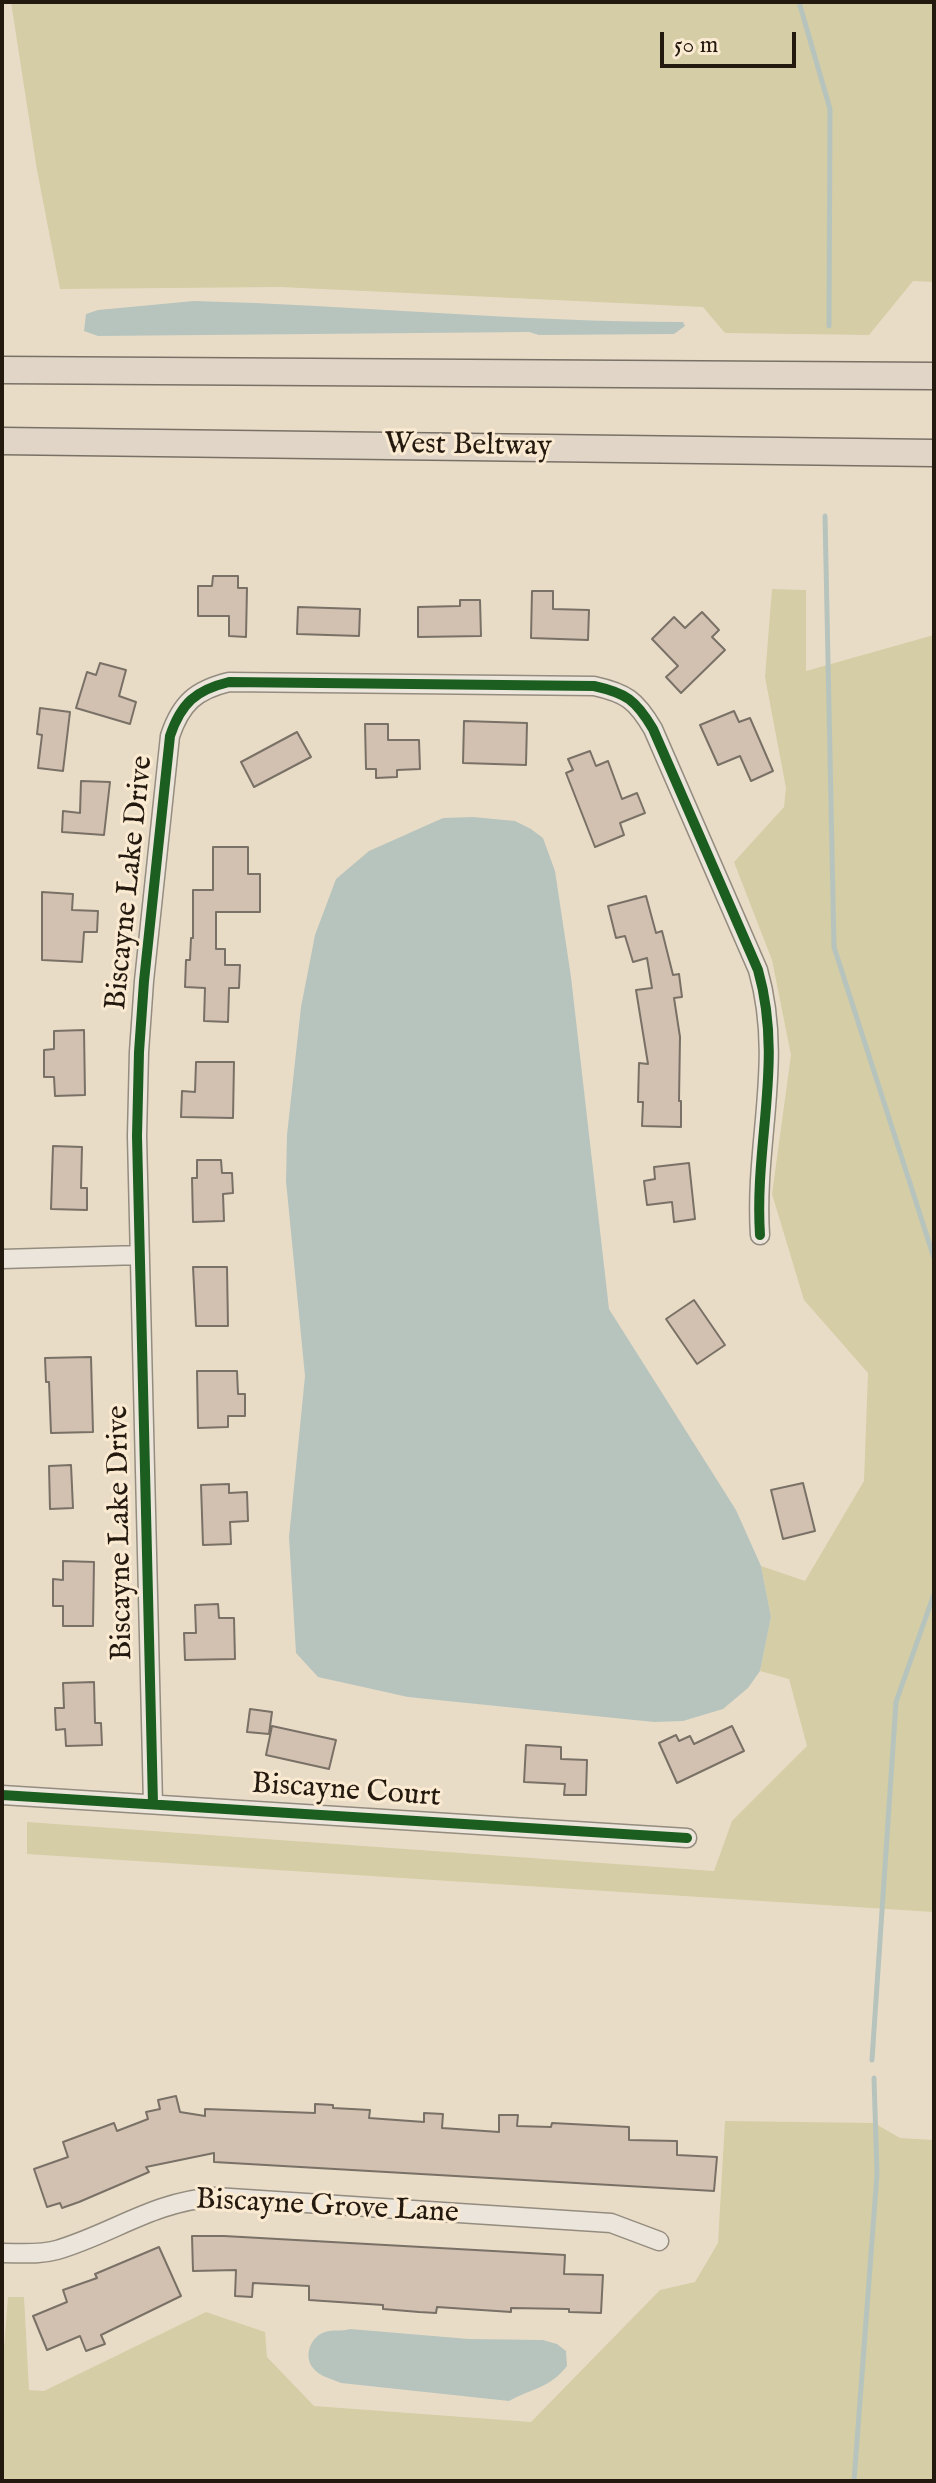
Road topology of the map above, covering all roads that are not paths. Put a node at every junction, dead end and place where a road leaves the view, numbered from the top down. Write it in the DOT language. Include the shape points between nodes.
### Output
graph roads {
  1 [pos="2,370"];
  2 [pos="934,376"];
  3 [pos="2,441"];
  4 [pos="934,453"];
  5 [pos="760,1235"];
  6 [pos="140,1255"];
  7 [pos="2,1259"];
  8 [pos="2,1795"];
  9 [pos="153,1804"];
  10 [pos="687,1838"];
  11 [pos="659,2241"];
  12 [pos="2,2253"];
  1 -- 2 [label="highway"];
  3 -- 4 [label="highway, West Beltway"];
  5 -- 6 [label="street, Biscayne Lake Drive" via="758,1196 771,1065 765,995 640,707 628,697 594,686 229,682 208,687 191,699 170,736 139,1052"];
  6 -- 7 [label="street"];
  6 -- 9 [label="street, Biscayne Lake Drive"];
  8 -- 9 [label="street, Biscayne Court"];
  9 -- 10 [label="street, Biscayne Court"];
  11 -- 12 [label="street, Biscayne Grove Lane" via="611,2223 215,2197 165,2205 59,2249"];
}
